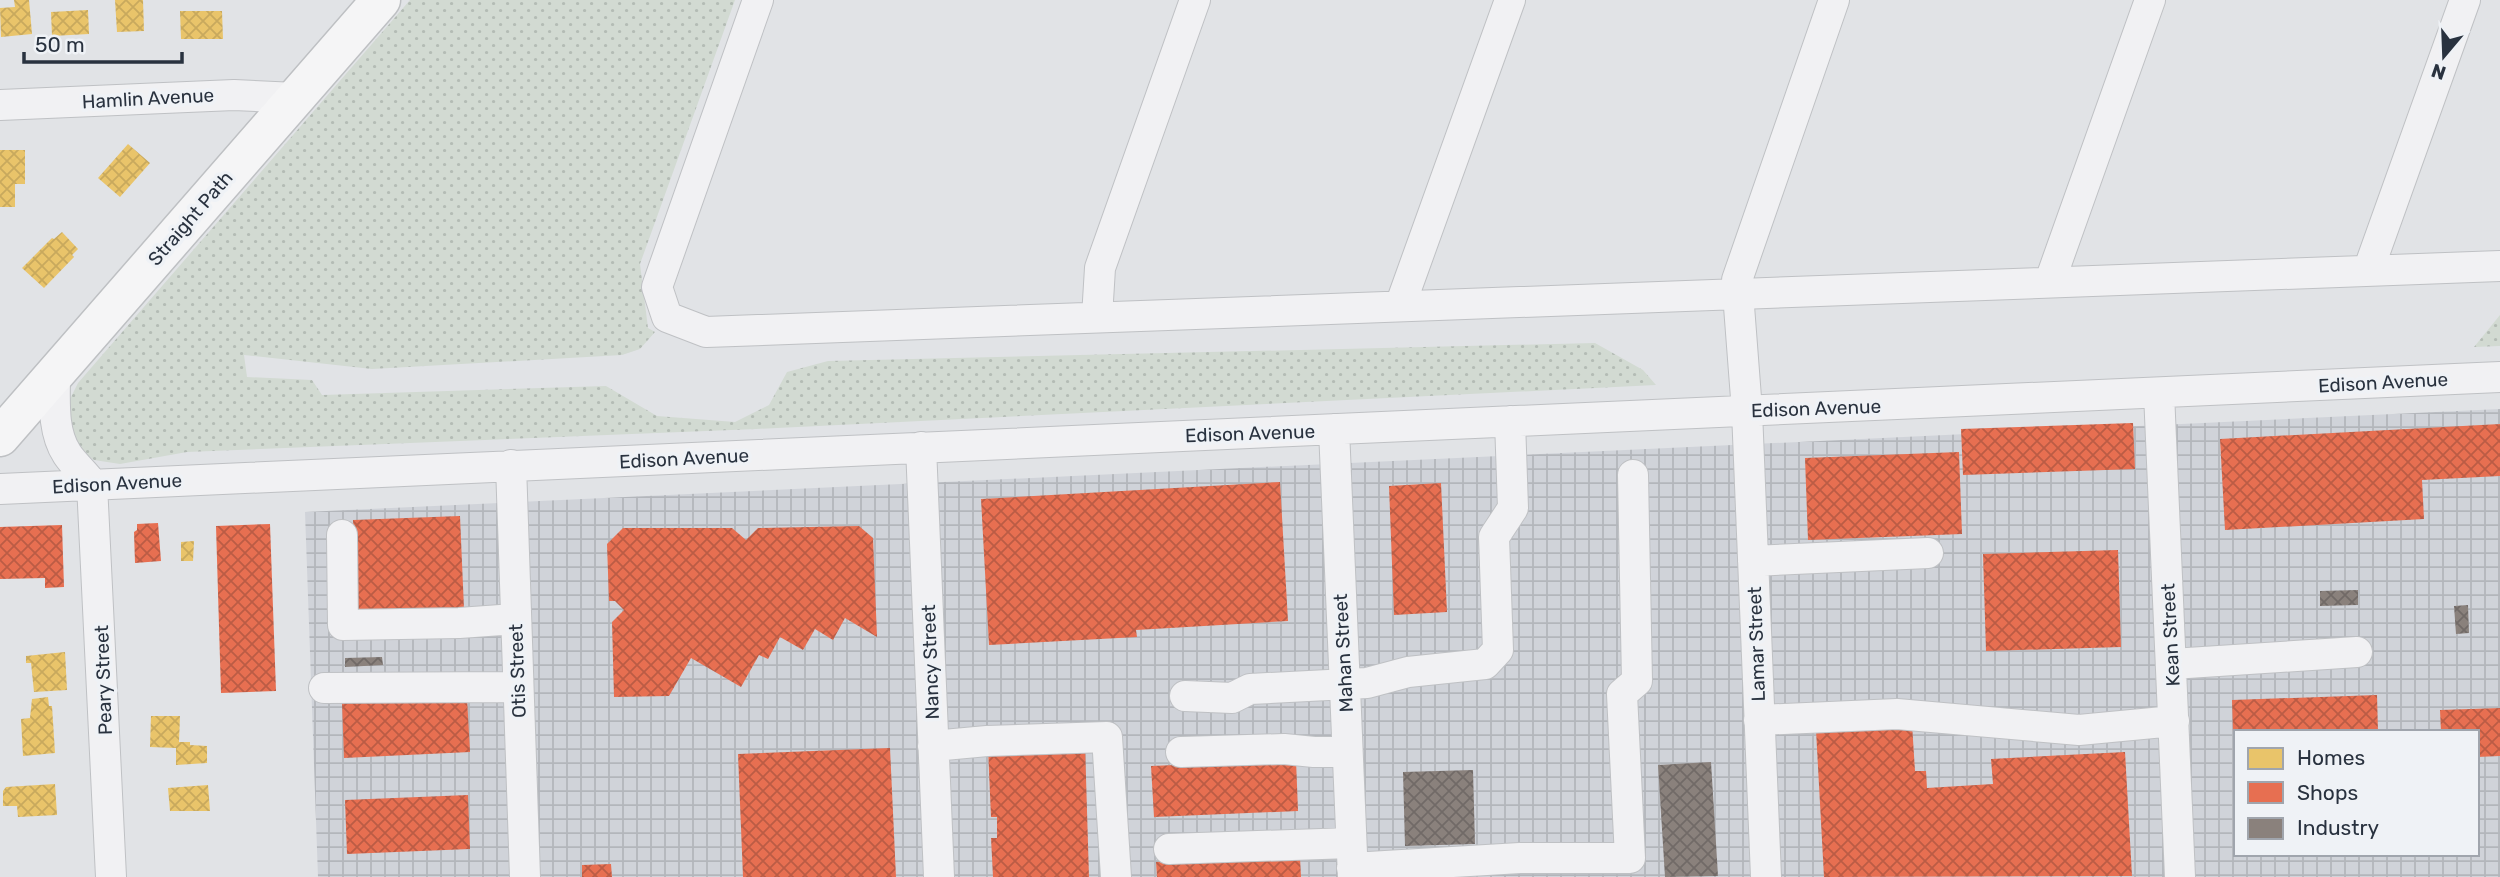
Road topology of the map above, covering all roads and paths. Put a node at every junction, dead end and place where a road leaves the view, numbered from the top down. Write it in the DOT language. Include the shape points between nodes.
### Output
graph roads {
  1 [pos="381,0"];
  2 [pos="758,0"];
  3 [pos="1195,0"];
  4 [pos="1510,0"];
  5 [pos="1834,0"];
  6 [pos="2150,0"];
  7 [pos="2465,0"];
  8 [pos="296,98"];
  9 [pos="0,105"];
  10 [pos="2500,266"];
  11 [pos="2368,271"];
  12 [pos="2050,281"];
  13 [pos="1738,292"];
  14 [pos="1399,306"];
  15 [pos="1097,317"];
  16 [pos="55,374"];
  17 [pos="2500,377"];
  18 [pos="2159,393"];
  19 [pos="1747,411"];
  20 [pos="1510,421"];
  21 [pos="1334,429"];
  22 [pos="0,437"];
  23 [pos="921,447"];
  24 [pos="511,466"];
  25 [pos="1633,475"];
  26 [pos="92,484"];
  27 [pos="0,489"];
  28 [pos="342,536"];
  29 [pos="1928,553"];
  30 [pos="1753,561"];
  31 [pos="515,619"];
  32 [pos="2357,652"];
  33 [pos="2172,664"];
  34 [pos="1343,684"];
  35 [pos="517,687"];
  36 [pos="324,688"];
  37 [pos="1185,696"];
  38 [pos="1759,720"];
  39 [pos="2174,721"];
  40 [pos="933,746"];
  41 [pos="1181,752"];
  42 [pos="1347,752"];
  43 [pos="1169,849"];
  44 [pos="1352,863"];
  45 [pos="111,877"];
  46 [pos="525,877"];
  47 [pos="939,877"];
  48 [pos="1116,877"];
  49 [pos="1766,877"];
  50 [pos="2180,877"];
  1 -- 8 [label="main road, Straight Path"];
  2 -- 15 [label="street" via="657,288 667,317 706,332"];
  3 -- 15 [label="street" via="1100,268"];
  4 -- 14 [label="street"];
  5 -- 13 [label="street, Lamar Street" via="1737,280"];
  6 -- 12 [label="street"];
  7 -- 11 [label="street"];
  8 -- 9 [label="street, Hamlin Avenue" via="234,95"];
  8 -- 16 [label="main road, Straight Path"];
  10 -- 11 [label="street"];
  11 -- 12 [label="street"];
  12 -- 13 [label="street"];
  13 -- 14 [label="street"];
  13 -- 19 [label="street, Lamar Street"];
  14 -- 15 [label="street"];
  16 -- 22 [label="main road, Straight Path"];
  16 -- 26 [label="street" via="58,433 68,455"];
  17 -- 18 [label="street, Edison Avenue"];
  18 -- 19 [label="street, Edison Avenue"];
  18 -- 33 [label="street, Kean Street"];
  19 -- 20 [label="street, Edison Avenue"];
  19 -- 30 [label="street, Lamar Street"];
  20 -- 21 [label="street, Edison Avenue"];
  20 -- 34 [label="street" via="1513,508 1494,537 1498,650 1485,664"];
  21 -- 23 [label="street, Edison Avenue"];
  21 -- 34 [label="street, Mahan Street"];
  23 -- 24 [label="street, Edison Avenue"];
  23 -- 40 [label="street, Nancy Street"];
  24 -- 26 [label="street, Edison Avenue"];
  24 -- 31 [label="street, Otis Street"];
  25 -- 44 [label="street" via="1637,681 1622,694 1630,858"];
  26 -- 27 [label="street, Edison Avenue"];
  26 -- 45 [label="street, Peary Street"];
  28 -- 31 [label="street" via="343,625"];
  29 -- 30 [label="street"];
  30 -- 38 [label="street, Lamar Street"];
  31 -- 35 [label="street, Otis Street"];
  32 -- 33 [label="street"];
  33 -- 39 [label="street, Kean Street"];
  34 -- 37 [label="street" via="1251,690 1232,698"];
  34 -- 42 [label="street, Mahan Street"];
  35 -- 36 [label="street"];
  35 -- 46 [label="street, Otis Street"];
  38 -- 39 [label="street" via="1897,714 2079,730"];
  38 -- 49 [label="street, Lamar Street"];
  39 -- 50 [label="street, Kean Street"];
  40 -- 47 [label="street, Nancy Street"];
  40 -- 48 [label="street" via="1107,737"];
  41 -- 42 [label="street" via="1284,748"];
  42 -- 44 [label="street, Mahan Street"];
  43 -- 44 [label="street"];
}
